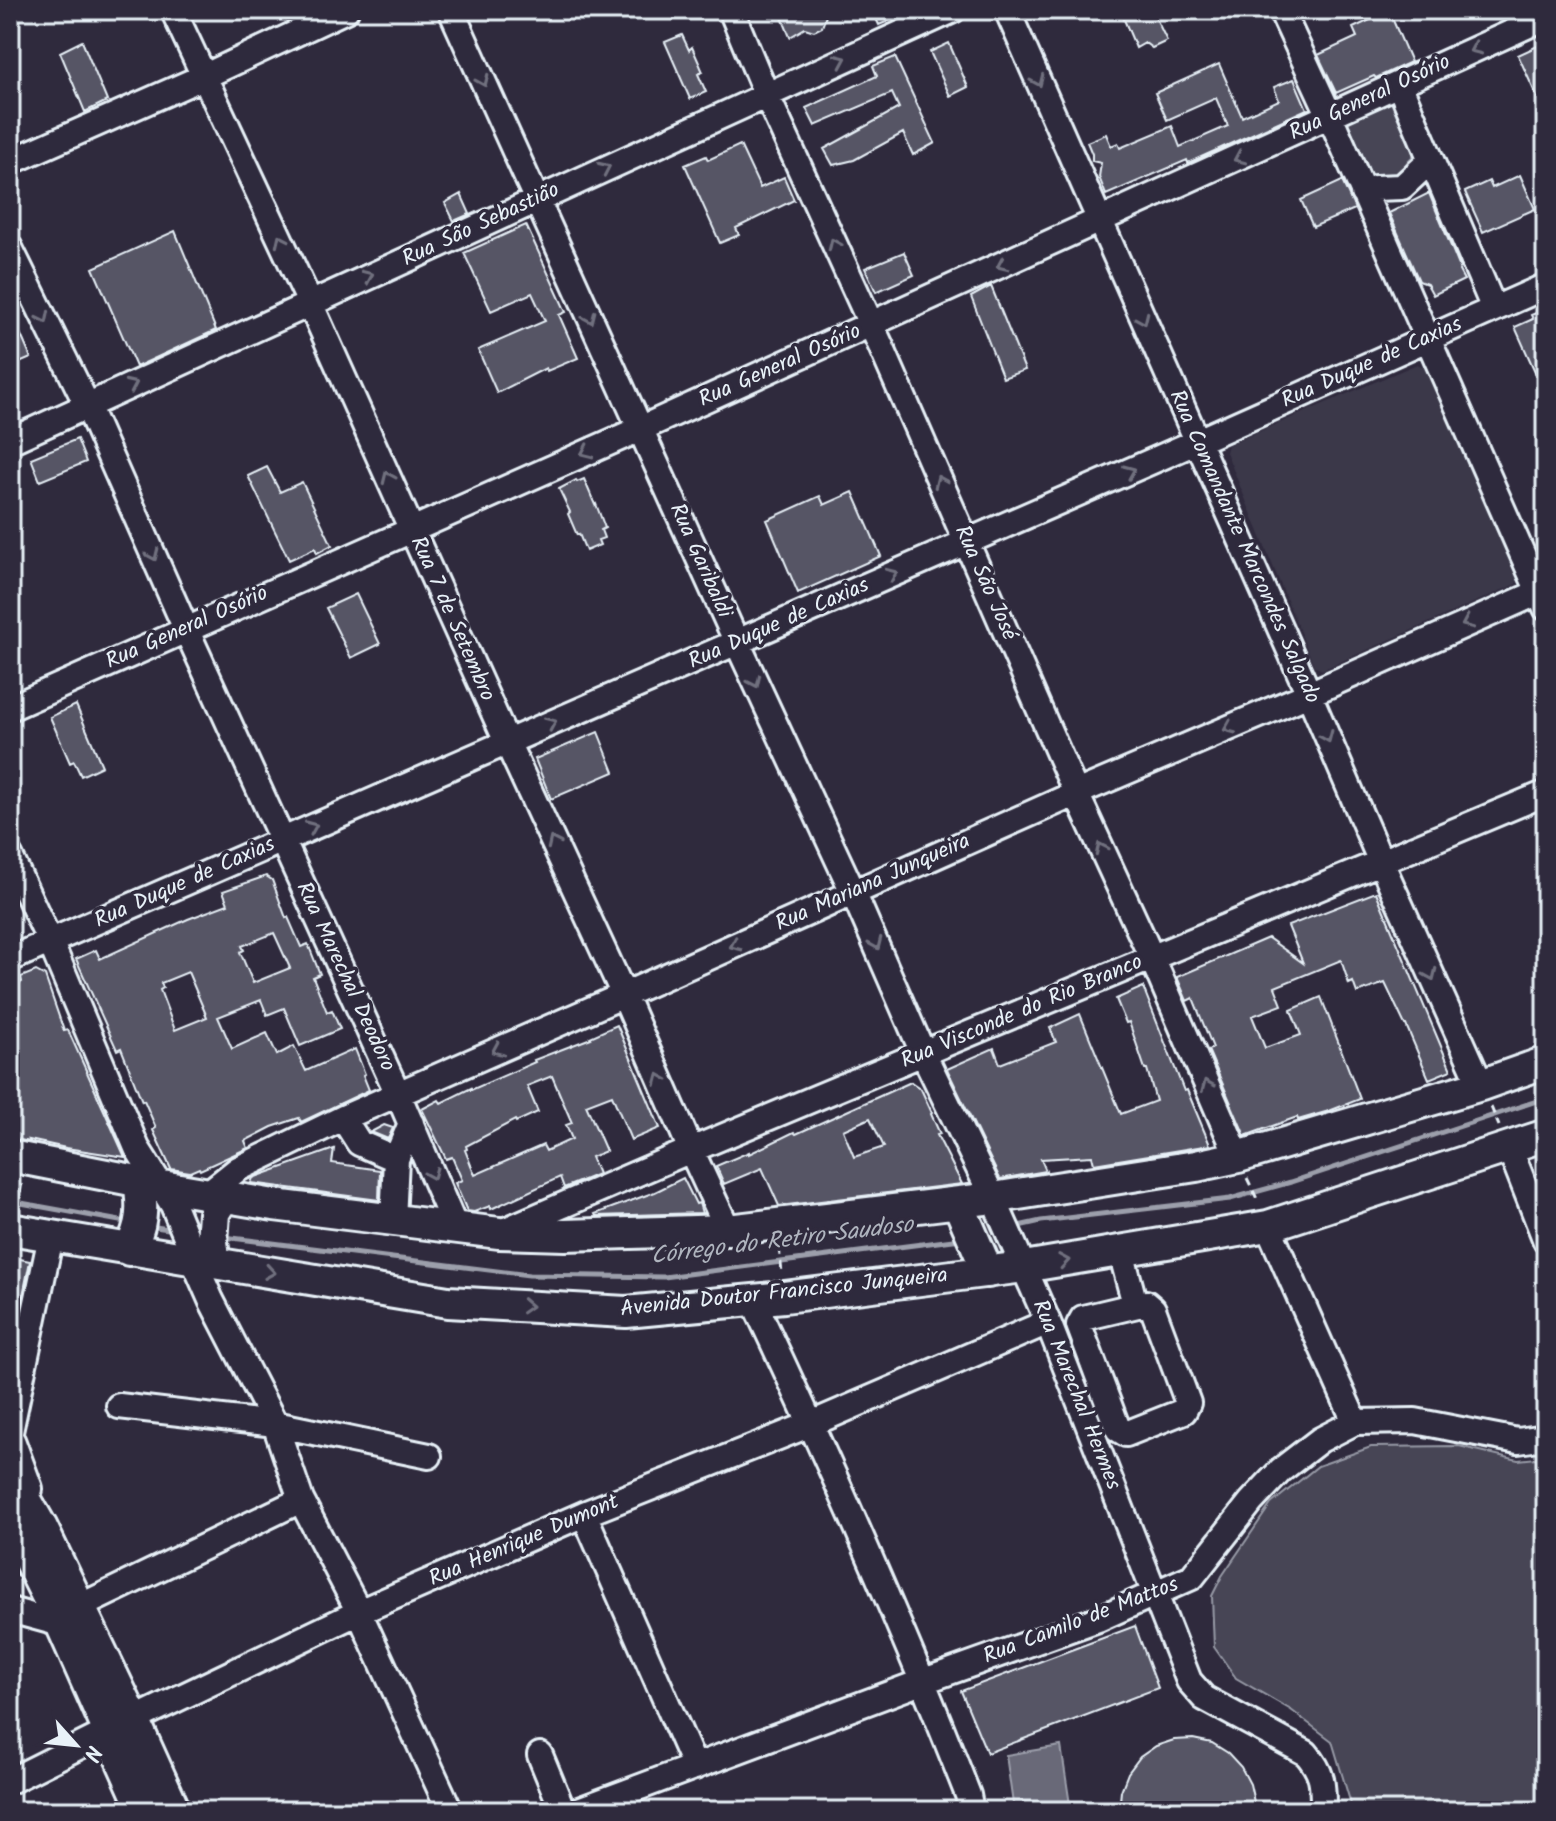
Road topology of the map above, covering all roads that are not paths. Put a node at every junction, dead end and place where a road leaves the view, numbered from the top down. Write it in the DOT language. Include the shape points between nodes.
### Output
graph roads {
  1 [pos="173,10"];
  2 [pos="346,10"];
  3 [pos="451,10"];
  4 [pos="731,10"];
  5 [pos="953,10"];
  6 [pos="1007,10"];
  7 [pos="1281,10"];
  8 [pos="1546,17"];
  9 [pos="205,76"];
  10 [pos="1399,84"];
  11 [pos="766,94"];
  12 [pos="1330,116"];
  13 [pos="1431,160"];
  14 [pos="10,162"];
  15 [pos="1363,193"];
  16 [pos="536,200"];
  17 [pos="1099,221"];
  18 [pos="10,248"];
  19 [pos="1546,286"];
  20 [pos="310,303"];
  21 [pos="1494,309"];
  22 [pos="871,324"];
  23 [pos="1426,339"];
  24 [pos="87,405"];
  25 [pos="640,429"];
  26 [pos="10,441"];
  27 [pos="1198,441"];
  28 [pos="412,529"];
  29 [pos="967,541"];
  30 [pos="1544,596"];
  31 [pos="186,629"];
  32 [pos="736,642"];
  33 [pos="1309,694"];
  34 [pos="10,708"];
  35 [pos="507,742"];
  36 [pos="1076,793"];
  37 [pos="1546,793"];
  38 [pos="282,840"];
  39 [pos="10,856"];
  40 [pos="1381,862"];
  41 [pos="853,892"];
  42 [pos="50,942"];
  43 [pos="1152,958"];
  44 [pos="10,959"];
  45 [pos="624,995"];
  46 [pos="923,1053"];
  47 [pos="1546,1062"];
  48 [pos="398,1094"];
  49 [pos="1485,1094"];
  50 [pos="343,1118"];
  51 [pos="411,1123"];
  52 [pos="1546,1135"];
  53 [pos="1504,1136"];
  54 [pos="691,1150"];
  55 [pos="396,1159"];
  56 [pos="16,1167"];
  57 [pos="1242,1167"];
  58 [pos="154,1194"];
  59 [pos="997,1208"];
  60 [pos="962,1213"];
  61 [pos="1264,1217"];
  62 [pos="393,1220"];
  63 [pos="13,1222"];
  64 [pos="455,1227"];
  65 [pos="208,1229"];
  66 [pos="728,1230"];
  67 [pos="499,1233"];
  68 [pos="51,1236"];
  69 [pos="1546,1241"];
  70 [pos="134,1242"];
  71 [pos="1121,1252"];
  72 [pos="1020,1259"];
  73 [pos="984,1265"];
  74 [pos="753,1300"];
  75 [pos="1135,1304"];
  76 [pos="1048,1322"];
  77 [pos="119,1406"];
  78 [pos="1355,1422"];
  79 [pos="275,1424"];
  80 [pos="811,1424"];
  81 [pos="10,1432"];
  82 [pos="1546,1437"];
  83 [pos="10,1443"];
  84 [pos="429,1456"];
  85 [pos="11,1475"];
  86 [pos="301,1500"];
  87 [pos="10,1513"];
  88 [pos="584,1514"];
  89 [pos="10,1525"];
  90 [pos="42,1528"];
  91 [pos="29,1560"];
  92 [pos="1156,1594"];
  93 [pos="10,1610"];
  94 [pos="359,1612"];
  95 [pos="70,1616"];
  96 [pos="924,1681"];
  97 [pos="121,1726"];
  98 [pos="540,1755"];
  99 [pos="695,1767"];
  100 [pos="10,1781"];
  101 [pos="144,1811"];
  102 [pos="175,1811"];
  103 [pos="450,1811"];
  104 [pos="563,1811"];
  105 [pos="576,1811"];
  106 [pos="971,1811"];
  107 [pos="1323,1811"];
  1 -- 9 [label="street, Rua 7 de Setembro"];
  2 -- 9 [label="street"];
  3 -- 16 [label="street, Rua Garibaldi, one-way"];
  4 -- 11 [label="street, Rua São José"];
  11 -- 5 [label="street, Rua São Sebastião, one-way"];
  6 -- 17 [label="street, Rua Comandante Marcondes Salgado, one-way"];
  7 -- 12 [label="street"];
  8 -- 10 [label="street, Rua General Osório, one-way"];
  9 -- 14 [label="street"];
  20 -- 9 [label="street, Rua 7 de Setembro, one-way"];
  10 -- 12 [label="street, Rua General Osório"];
  10 -- 13 [label="street"];
  16 -- 11 [label="street, Rua São Sebastião, one-way"];
  22 -- 11 [label="street, Rua São José, one-way"];
  12 -- 15 [label="street"];
  12 -- 17 [label="street, Rua General Osório, one-way"];
  13 -- 15 [label="street" via="1402,187"];
  13 -- 21 [label="street"];
  15 -- 23 [label="street"];
  20 -- 16 [label="street, Rua São Sebastião, one-way"];
  16 -- 25 [label="street, Rua Garibaldi, one-way"];
  17 -- 22 [label="street, Rua General Osório, one-way"];
  17 -- 27 [label="street, Rua Comandante Marcondes Salgado, one-way"];
  18 -- 24 [label="street, Rua Marechal Deodoro, one-way"];
  19 -- 21 [label="street, Rua Duque de Caxias"];
  24 -- 20 [label="street, Rua São Sebastião, one-way"];
  28 -- 20 [label="street, Rua 7 de Setembro, one-way"];
  21 -- 23 [label="street, Rua Duque de Caxias"];
  22 -- 25 [label="street, Rua General Osório"];
  29 -- 22 [label="street, Rua São José, one-way"];
  23 -- 27 [label="street, Rua Duque de Caxias"];
  23 -- 30 [label="street"];
  24 -- 26 [label="street, Rua São Sebastião"];
  24 -- 31 [label="street, Rua Marechal Deodoro, one-way"];
  25 -- 28 [label="street, Rua General Osório, one-way"];
  25 -- 32 [label="street, Rua Garibaldi"];
  29 -- 27 [label="street, Rua Duque de Caxias, one-way"];
  27 -- 33 [label="street, Rua Comandante Marcondes Salgado"];
  28 -- 31 [label="street, Rua General Osório"];
  28 -- 35 [label="street, Rua 7 de Setembro"];
  32 -- 29 [label="street, Rua Duque de Caxias, one-way"];
  29 -- 36 [label="street, Rua São José"];
  30 -- 33 [label="street, Rua Mariana Junqueira, one-way"];
  31 -- 34 [label="street, Rua General Osório"];
  31 -- 38 [label="street, Rua Marechal Deodoro"];
  35 -- 32 [label="street, Rua Duque de Caxias, one-way"];
  32 -- 41 [label="street, Rua Garibaldi, one-way"];
  33 -- 36 [label="street, Rua Mariana Junqueira, one-way"];
  33 -- 40 [label="street, Rua Comandante Marcondes Salgado, one-way"];
  38 -- 35 [label="street, Rua Duque de Caxias, one-way"];
  45 -- 35 [label="street, Rua 7 de Setembro, one-way"];
  36 -- 41 [label="street, Rua Mariana Junqueira"];
  43 -- 36 [label="street, Rua São José, one-way"];
  37 -- 40 [label="street, Rua Visconde do Rio Branco"];
  38 -- 42 [label="street, Rua Duque de Caxias"];
  38 -- 48 [label="street, Rua Marechal Deodoro"];
  39 -- 42 [label="street"];
  40 -- 43 [label="street, Rua Visconde do Rio Branco"];
  40 -- 49 [label="street, Rua Comandante Marcondes Salgado, one-way"];
  41 -- 45 [label="street, Rua Mariana Junqueira, one-way"];
  41 -- 46 [label="street, Rua Garibaldi, one-way"];
  42 -- 44 [label="street, Rua Duque de Caxias"];
  42 -- 58 [label="street"];
  43 -- 46 [label="street, Rua Visconde do Rio Branco"];
  57 -- 43 [label="street, Rua São José, one-way"];
  45 -- 48 [label="street, Rua Mariana Junqueira, one-way"];
  54 -- 45 [label="street, Rua 7 de Setembro, one-way"];
  46 -- 54 [label="street, Rua Visconde do Rio Branco"];
  46 -- 59 [label="street, Rua Garibaldi"];
  47 -- 49 [label="main road, Avenida Doutor Francisco Junqueira"];
  48 -- 50 [label="street, Rua Mariana Junqueira"];
  48 -- 51 [label="street, Rua Marechal Deodoro"];
  49 -- 57 [label="main road, Avenida Doutor Francisco Junqueira"];
  50 -- 55 [label="street" via="359,1143"];
  50 -- 65 [label="street, Rua Mariana Junqueira" via="238,1169"];
  51 -- 55 [label="street"];
  51 -- 64 [label="street, Rua Marechal Deodoro, one-way"];
  52 -- 53 [label="main road, Avenida Doutor Francisco Junqueira"];
  53 -- 61 [label="main road, Avenida Doutor Francisco Junqueira"];
  53 -- 69 [label="street"];
  54 -- 66 [label="street, Rua 7 de Setembro"];
  54 -- 67 [label="street, Rua Visconde do Rio Branco"];
  55 -- 62 [label="street"];
  56 -- 58 [label="main road, Avenida Doutor Francisco Junqueira"];
  57 -- 59 [label="main road, Avenida Doutor Francisco Junqueira" via="1196,1166"];
  58 -- 65 [label="main road, Avenida Doutor Francisco Junqueira"];
  58 -- 65 [label="street"];
  58 -- 70 [label="main road"];
  59 -- 60 [label="main road, Avenida Doutor Francisco Junqueira"];
  59 -- 72 [label="street, Rua Marechal Hermes"];
  60 -- 66 [label="main road, Avenida Doutor Francisco Junqueira"];
  60 -- 73 [label="main road"];
  61 -- 71 [label="main road, Avenida Doutor Francisco Junqueira"];
  61 -- 78 [label="street"];
  62 -- 64 [label="main road, Avenida Doutor Francisco Junqueira"];
  62 -- 65 [label="main road, Avenida Doutor Francisco Junqueira" via="274,1205"];
  63 -- 68 [label="main road, Avenida Doutor Francisco Junqueira"];
  64 -- 67 [label="main road, Avenida Doutor Francisco Junqueira"];
  65 -- 70 [label="main road, Avenida Doutor Francisco Junqueira"];
  65 -- 74 [label="main road, Avenida Doutor Francisco Junqueira, one-way" via="448,1302 626,1312"];
  65 -- 79 [label="street" via="211,1300"];
  66 -- 67 [label="main road, Avenida Doutor Francisco Junqueira"];
  68 -- 70 [label="main road, Avenida Doutor Francisco Junqueira"];
  68 -- 81 [label="street"];
  72 -- 71 [label="main road, Avenida Doutor Francisco Junqueira, one-way"];
  71 -- 75 [label="street"];
  72 -- 73 [label="main road, Avenida Doutor Francisco Junqueira"];
  72 -- 76 [label="street, Rua Marechal Hermes"];
  73 -- 74 [label="main road, Avenida Doutor Francisco Junqueira"];
  74 -- 80 [label="street"];
  75 -- 75 [label="street" via="1083,1318 1079,1325 1118,1429 1126,1434 1184,1411 1188,1403 1153,1309"];
  76 -- 80 [label="street, Rua Henrique Dumont"];
  76 -- 92 [label="street, Rua Marechal Hermes"];
  77 -- 79 [label="street"];
  78 -- 82 [label="street, Rua Camilo de Mattos" via="1415,1421 1518,1441"];
  78 -- 92 [label="street, Rua Camilo de Mattos" via="1281,1470 1192,1577"];
  79 -- 84 [label="street"];
  79 -- 86 [label="street"];
  80 -- 88 [label="street, Rua Henrique Dumont"];
  80 -- 96 [label="street"];
  83 -- 90 [label="main road"];
  85 -- 90 [label="main road"];
  86 -- 94 [label="street"];
  86 -- 95 [label="street"];
  87 -- 91 [label="main road"];
  88 -- 94 [label="street, Rua Henrique Dumont"];
  88 -- 99 [label="street"];
  89 -- 91 [label="main road"];
  90 -- 95 [label="main road"];
  91 -- 95 [label="main road"];
  92 -- 96 [label="street, Rua Camilo de Mattos"];
  92 -- 107 [label="street, Rua Marechal Hermes" via="1189,1681 1204,1698 1306,1753 1323,1781"];
  93 -- 95 [label="street"];
  94 -- 97 [label="street, Rua Henrique Dumont"];
  94 -- 103 [label="street"];
  95 -- 97 [label="main road"];
  96 -- 99 [label="street, Rua Camilo de Mattos"];
  96 -- 106 [label="street"];
  97 -- 100 [label="street, Rua Henrique Dumont"];
  97 -- 101 [label="main road"];
  97 -- 102 [label="main road"];
  98 -- 104 [label="street"];
  99 -- 105 [label="street, Rua Camilo de Mattos"];
}
